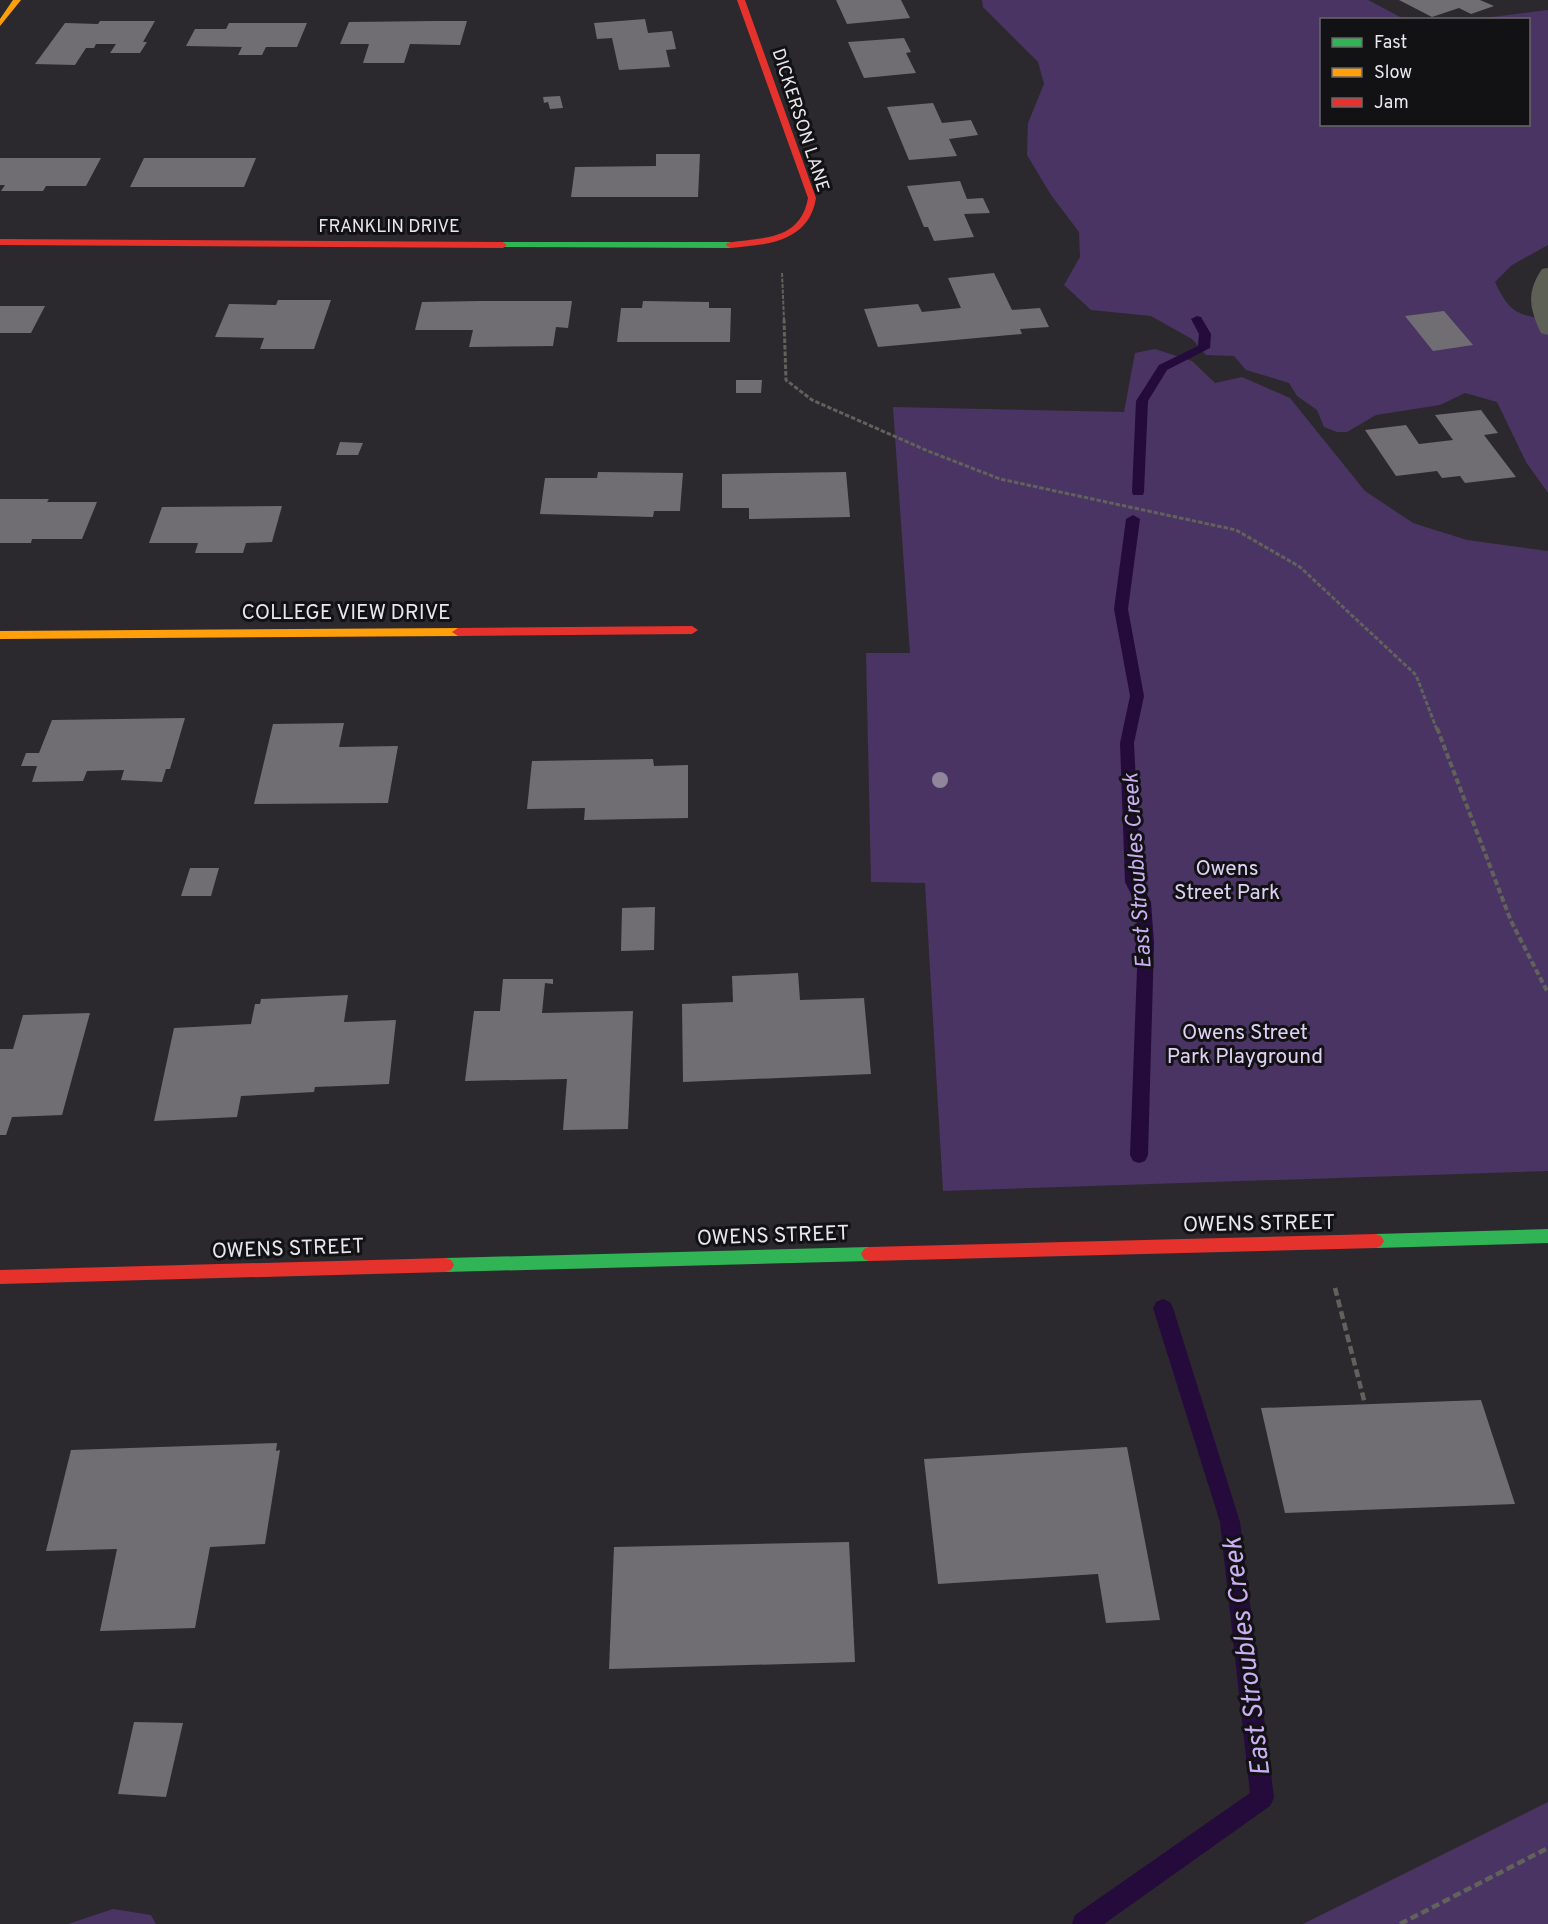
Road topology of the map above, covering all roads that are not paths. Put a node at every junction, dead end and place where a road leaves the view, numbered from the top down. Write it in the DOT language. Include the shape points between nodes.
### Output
graph roads {
  1 [pos="17,0"];
  2 [pos="741,0"];
  3 [pos="0,24"];
  4 [pos="778,237"];
  5 [pos="0,242"];
  6 [pos="1548,273"];
  7 [pos="1548,329"];
  8 [pos="692,630"];
  9 [pos="0,635"];
  10 [pos="1548,1236"];
  11 [pos="0,1277"];
  1 -- 3 [label="street"];
  2 -- 4 [label="street, DICKERSON LANE" via="812,198 804,221"];
  4 -- 5 [label="street, FRANKLIN DRIVE" via="716,246"];
  6 -- 7 [label="lane" via="1539,286 1538,307"];
  8 -- 9 [label="street, COLLEGE VIEW DRIVE"];
  10 -- 11 [label="street, OWENS STREET"];
}
